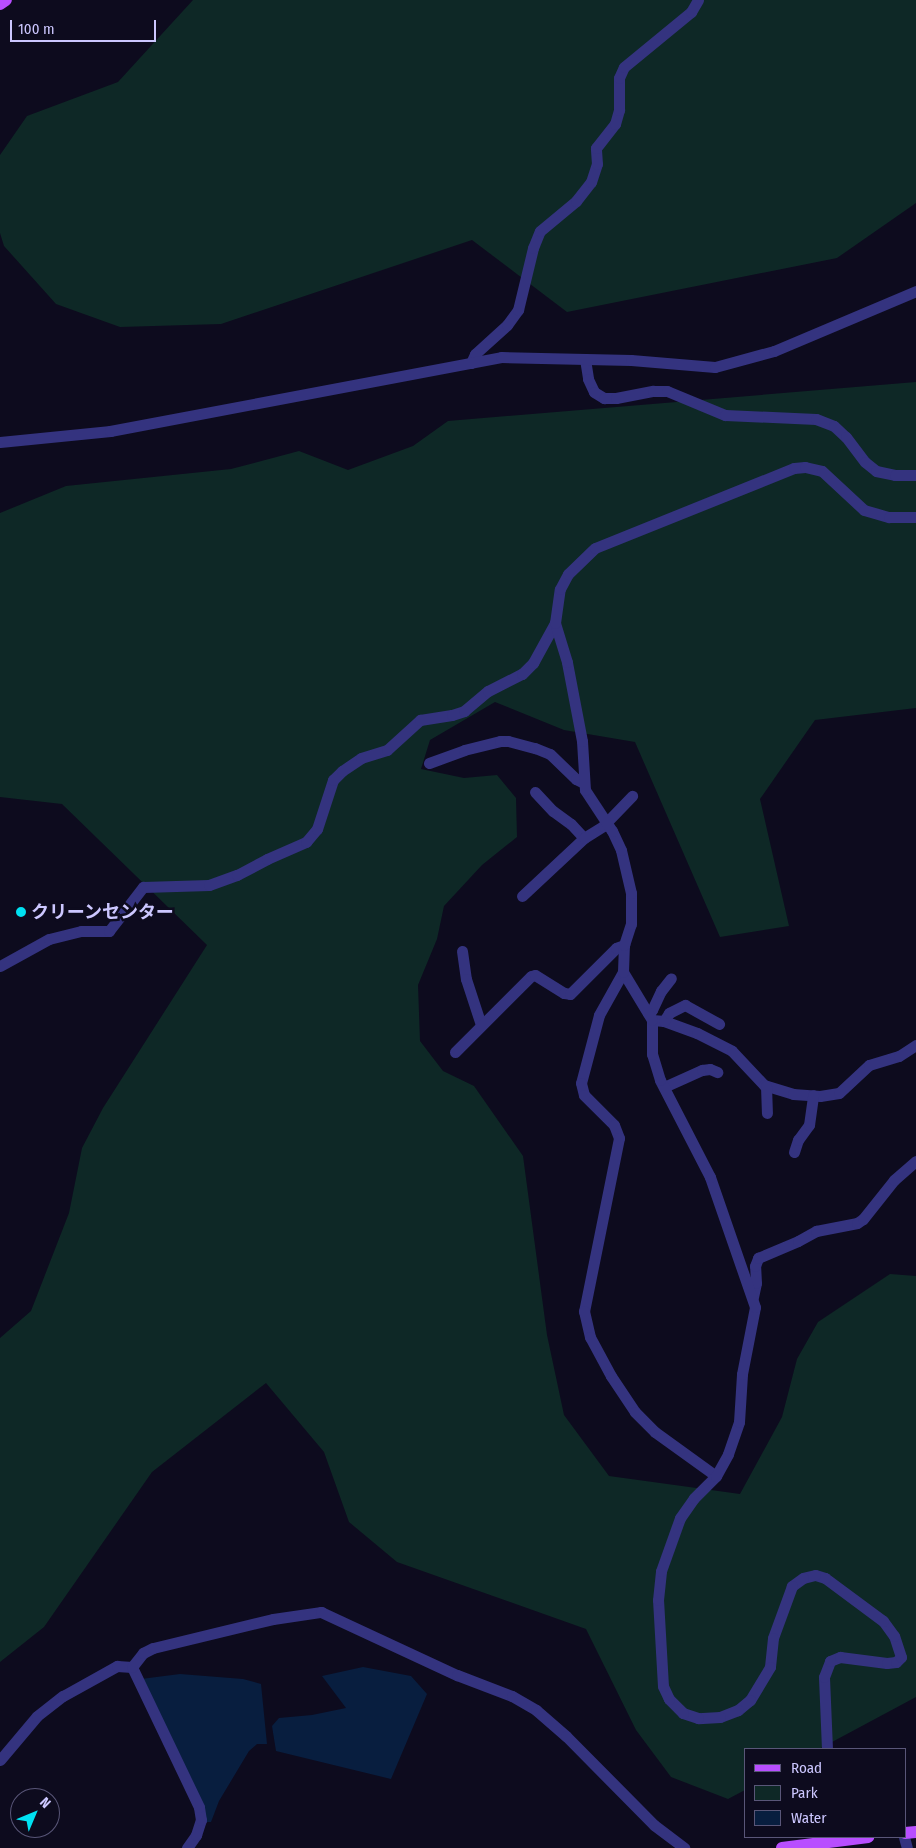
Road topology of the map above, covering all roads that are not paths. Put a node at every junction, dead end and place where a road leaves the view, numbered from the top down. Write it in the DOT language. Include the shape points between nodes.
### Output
graph roads {
  1 [pos="6,0"];
  2 [pos="698,0"];
  3 [pos="0,4"];
  4 [pos="916,291"];
  5 [pos="585,359"];
  6 [pos="471,363"];
  7 [pos="0,442"];
  8 [pos="916,475"];
  9 [pos="916,517"];
  10 [pos="555,623"];
  11 [pos="429,763"];
  12 [pos="584,783"];
  13 [pos="535,792"];
  14 [pos="632,796"];
  15 [pos="606,822"];
  16 [pos="584,838"];
  17 [pos="522,896"];
  18 [pos="624,945"];
  19 [pos="462,951"];
  20 [pos="0,966"];
  21 [pos="623,972"];
  22 [pos="671,978"];
  23 [pos="650,1016"];
  24 [pos="664,1021"];
  25 [pos="719,1024"];
  26 [pos="482,1025"];
  27 [pos="916,1045"];
  28 [pos="455,1052"];
  29 [pos="717,1072"];
  30 [pos="766,1086"];
  31 [pos="664,1087"];
  32 [pos="812,1095"];
  33 [pos="767,1113"];
  34 [pos="794,1152"];
  35 [pos="916,1161"];
  36 [pos="753,1297"];
  37 [pos="716,1476"];
  38 [pos="132,1667"];
  39 [pos="827,1748"];
  40 [pos="0,1760"];
  41 [pos="851,1838"];
  42 [pos="818,1840"];
  43 [pos="187,1848"];
  44 [pos="684,1848"];
  45 [pos="782,1848"];
  1 -- 3 [label="main road"];
  2 -- 6 [label="street" via="691,12 624,67 619,78 619,110 615,124 599,141 597,164 590,182 576,200 540,231 518,310 507,325 475,354"];
  4 -- 5 [label="street" via="774,351 715,368"];
  5 -- 6 [label="street" via="501,357"];
  5 -- 8 [label="street" via="594,392 604,398 653,390 667,391 725,415 816,419 834,426 876,470 895,475"];
  6 -- 7 [label="street" via="110,431"];
  9 -- 10 [label="street" via="889,517 864,510 822,471 794,468 595,548 568,574 560,588"];
  10 -- 12 [label="street" via="567,662 580,732"];
  10 -- 20 [label="street" via="534,663 522,674 488,691 464,711 420,720 387,750 360,758 342,771 333,780 317,829 306,842 237,876 209,885 142,887 109,931 81,931 49,939"];
  11 -- 12 [label="street" via="464,750 508,741 550,754"];
  12 -- 15 [label="street" via="588,796"];
  13 -- 16 [label="street"];
  14 -- 15 [label="street"];
  15 -- 16 [label="street"];
  15 -- 18 [label="street" via="621,850 631,893 631,924"];
  16 -- 17 [label="street"];
  18 -- 21 [label="street"];
  18 -- 26 [label="street" via="616,948 570,994 535,975 530,976"];
  19 -- 26 [label="street" via="466,979"];
  21 -- 23 [label="street"];
  21 -- 37 [label="street" via="599,1015 581,1083 584,1095 614,1125 619,1138 584,1311 590,1337 635,1412 655,1432"];
  22 -- 23 [label="street"];
  23 -- 24 [label="street"];
  23 -- 31 [label="street" via="652,1054"];
  24 -- 25 [label="street" via="666,1016 685,1005"];
  24 -- 30 [label="street" via="732,1051"];
  26 -- 28 [label="street"];
  27 -- 32 [label="street" via="899,1056 869,1065 839,1093"];
  29 -- 31 [label="street" via="702,1070"];
  30 -- 32 [label="street" via="793,1094"];
  30 -- 33 [label="street"];
  31 -- 36 [label="street" via="710,1177"];
  32 -- 34 [label="street" via="809,1125"];
  35 -- 36 [label="street" via="894,1180 857,1223 816,1231 758,1258"];
  36 -- 37 [label="street" via="755,1307 742,1374 739,1422"];
  37 -- 39 [label="street" via="680,1518 661,1571 658,1600 662,1686 683,1713 698,1718 720,1717 738,1710 750,1700 770,1667 773,1638 792,1586 815,1575 825,1578 883,1621 894,1636 901,1657 888,1663 840,1657 830,1661 824,1677"];
  38 -- 40 [label="street" via="117,1666 63,1696 37,1716"];
  38 -- 43 [label="street" via="199,1807 201,1820"];
  38 -- 44 [label="street" via="143,1653 162,1645 273,1619 321,1612 457,1675 512,1696 536,1710 654,1824"];
  41 -- 42 [label="main road"];
  42 -- 45 [label="main road"];
}
